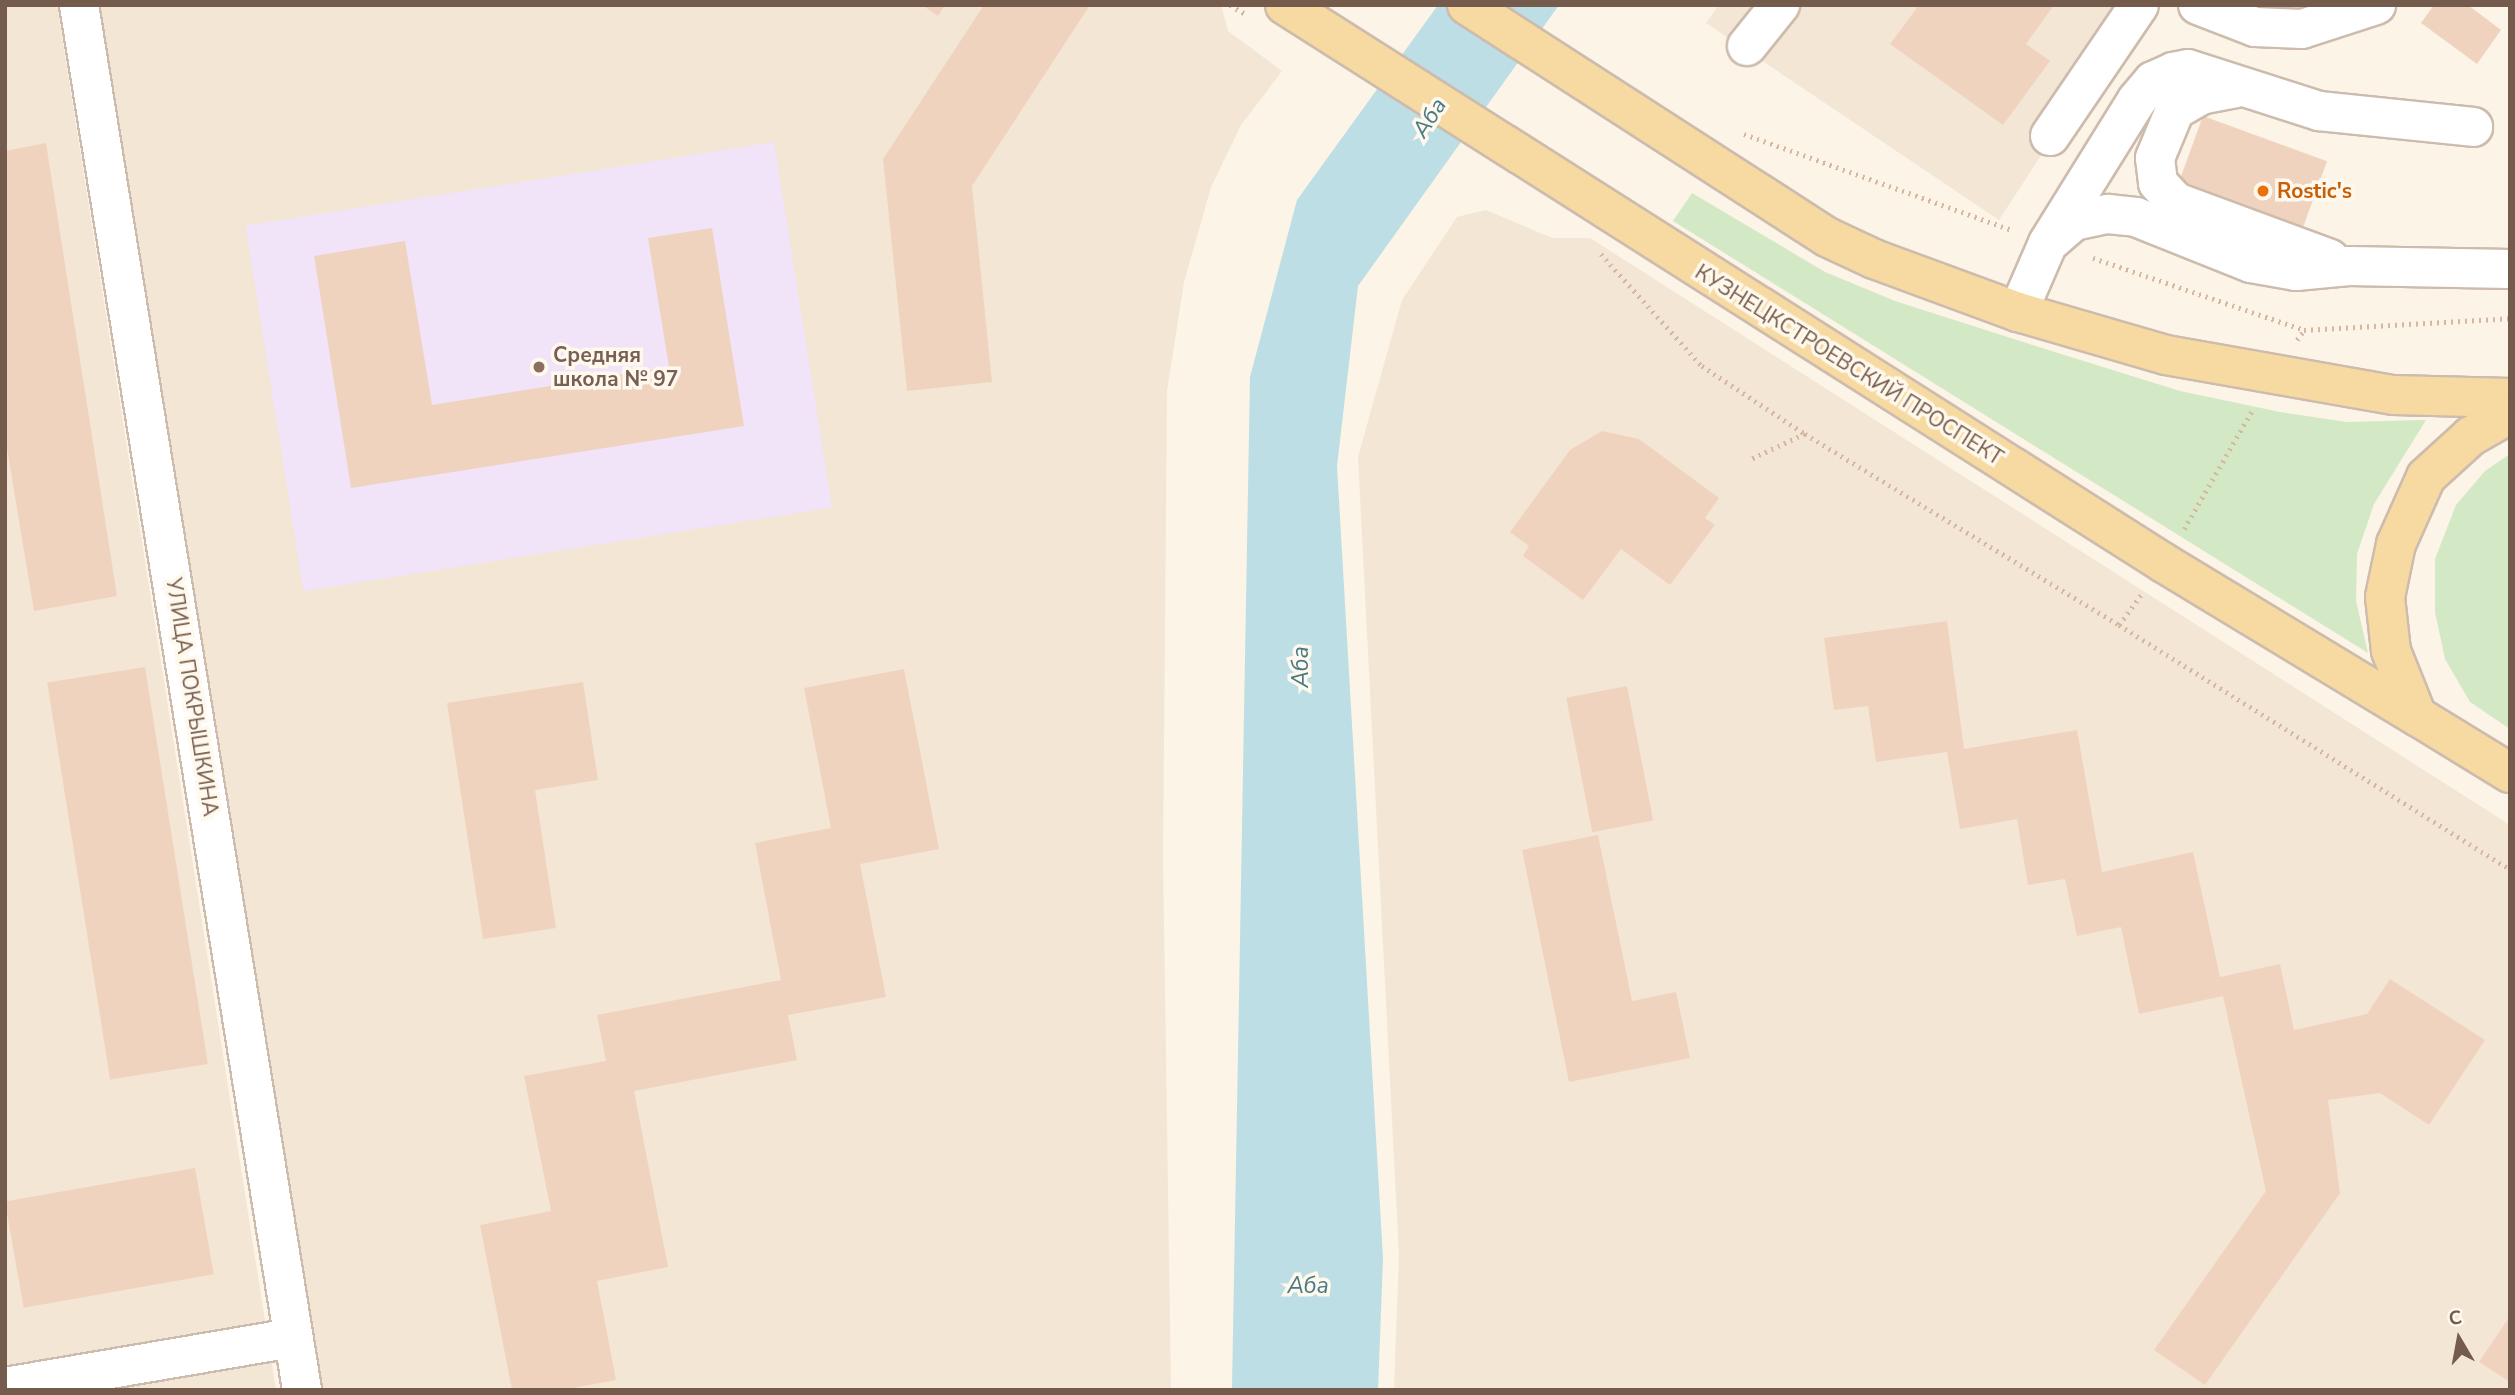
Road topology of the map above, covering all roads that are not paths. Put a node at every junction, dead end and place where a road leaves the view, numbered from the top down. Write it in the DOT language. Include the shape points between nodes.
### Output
graph roads {
  1 [pos="79,5"];
  2 [pos="1467,5"];
  3 [pos="1780,5"];
  4 [pos="2139,5"];
  5 [pos="2198,5"];
  6 [pos="2376,5"];
  7 [pos="1292,9"];
  8 [pos="1747,46"];
  9 [pos="2236,88"];
  10 [pos="2473,127"];
  11 [pos="2050,135"];
  12 [pos="2048,243"];
  13 [pos="2349,266"];
  14 [pos="2510,269"];
  15 [pos="2018,312"];
  16 [pos="2510,398"];
  17 [pos="2510,414"];
  18 [pos="2417,716"];
  19 [pos="2510,773"];
  20 [pos="293,1338"];
  21 [pos="5,1387"];
  22 [pos="302,1390"];
  1 -- 20 [label="street, УЛИЦА ПОКРЫШКИНА"];
  2 -- 15 [label="main road" via="1827,237"];
  3 -- 8 [label="street"];
  4 -- 11 [label="street"];
  5 -- 6 [label="street" via="2255,27 2302,29"];
  7 -- 18 [label="main road, КУЗНЕЦКСТРОЕВСКИЙ ПРОСПЕКТ" via="2164,563"];
  9 -- 10 [label="street" via="2319,111"];
  9 -- 12 [label="street" via="2188,69 2153,81"];
  9 -- 13 [label="street" via="2201,95 2175,110 2155,158 2158,183 2176,202"];
  12 -- 13 [label="street" via="2074,221 2108,214 2136,217 2251,263 2296,271"];
  12 -- 15 [label="street"];
  13 -- 14 [label="street"];
  15 -- 16 [label="main road" via="2166,355 2271,378 2394,395"];
  17 -- 18 [label="main road" via="2471,436 2426,477 2396,544 2385,597 2391,651"];
  18 -- 19 [label="main road, КУЗНЕЦКСТРОЕВСКИЙ ПРОСПЕКТ"];
  20 -- 21 [label="street"];
  20 -- 22 [label="street, УЛИЦА ПОКРЫШКИНА"];
}
